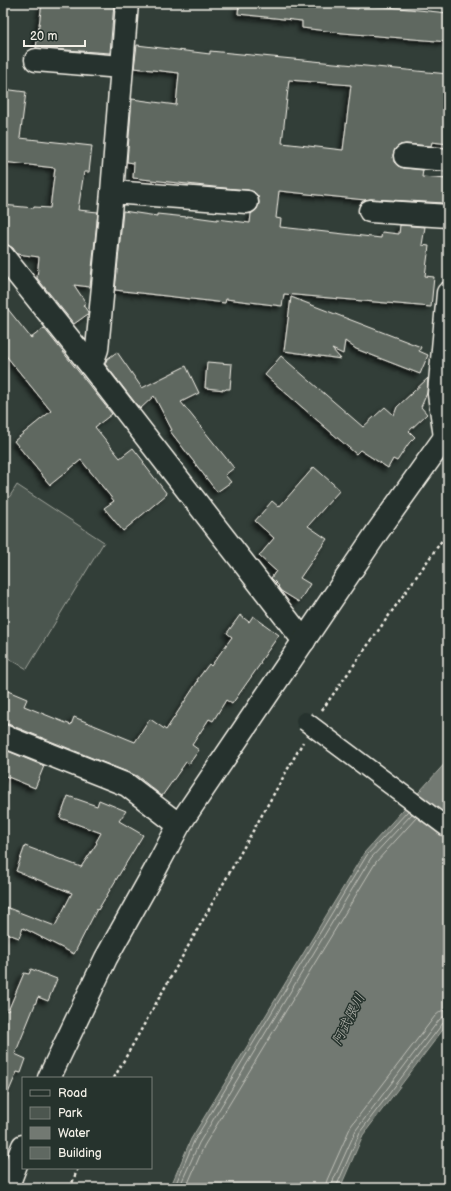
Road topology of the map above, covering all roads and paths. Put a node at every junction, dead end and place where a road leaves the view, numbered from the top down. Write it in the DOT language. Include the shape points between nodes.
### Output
graph roads {
  1 [pos="127,3"];
  2 [pos="36,60"];
  3 [pos="122,67"];
  4 [pos="405,156"];
  5 [pos="448,160"];
  6 [pos="112,192"];
  7 [pos="247,202"];
  8 [pos="370,211"];
  9 [pos="448,216"];
  10 [pos="3,256"];
  11 [pos="448,293"];
  12 [pos="91,366"];
  13 [pos="446,435"];
  14 [pos="448,532"];
  15 [pos="304,641"];
  16 [pos="310,725"];
  17 [pos="3,736"];
  18 [pos="179,825"];
  19 [pos="448,828"];
  20 [pos="49,1077"];
  21 [pos="115,1077"];
  22 [pos="22,1149"];
  23 [pos="78,1169"];
  24 [pos="7,1188"];
  25 [pos="70,1188"];
  1 -- 3 [label="street"];
  2 -- 3 [label="street"];
  3 -- 6 [label="street"];
  4 -- 5 [label="street"];
  6 -- 7 [label="street"];
  6 -- 12 [label="street" via="97,349"];
  8 -- 9 [label="street"];
  10 -- 12 [label="street"];
  11 -- 13 [label="street" via="439,394"];
  12 -- 15 [label="street"];
  13 -- 15 [label="street"];
  14 -- 16 [label="path"];
  15 -- 18 [label="street"];
  16 -- 19 [label="street, bridge"];
  16 -- 21 [label="path"];
  17 -- 18 [label="street" via="127,785"];
  18 -- 20 [label="street" via="106,958"];
  22 -- 24 [label="street"];
  23 -- 25 [label="path"];
}
